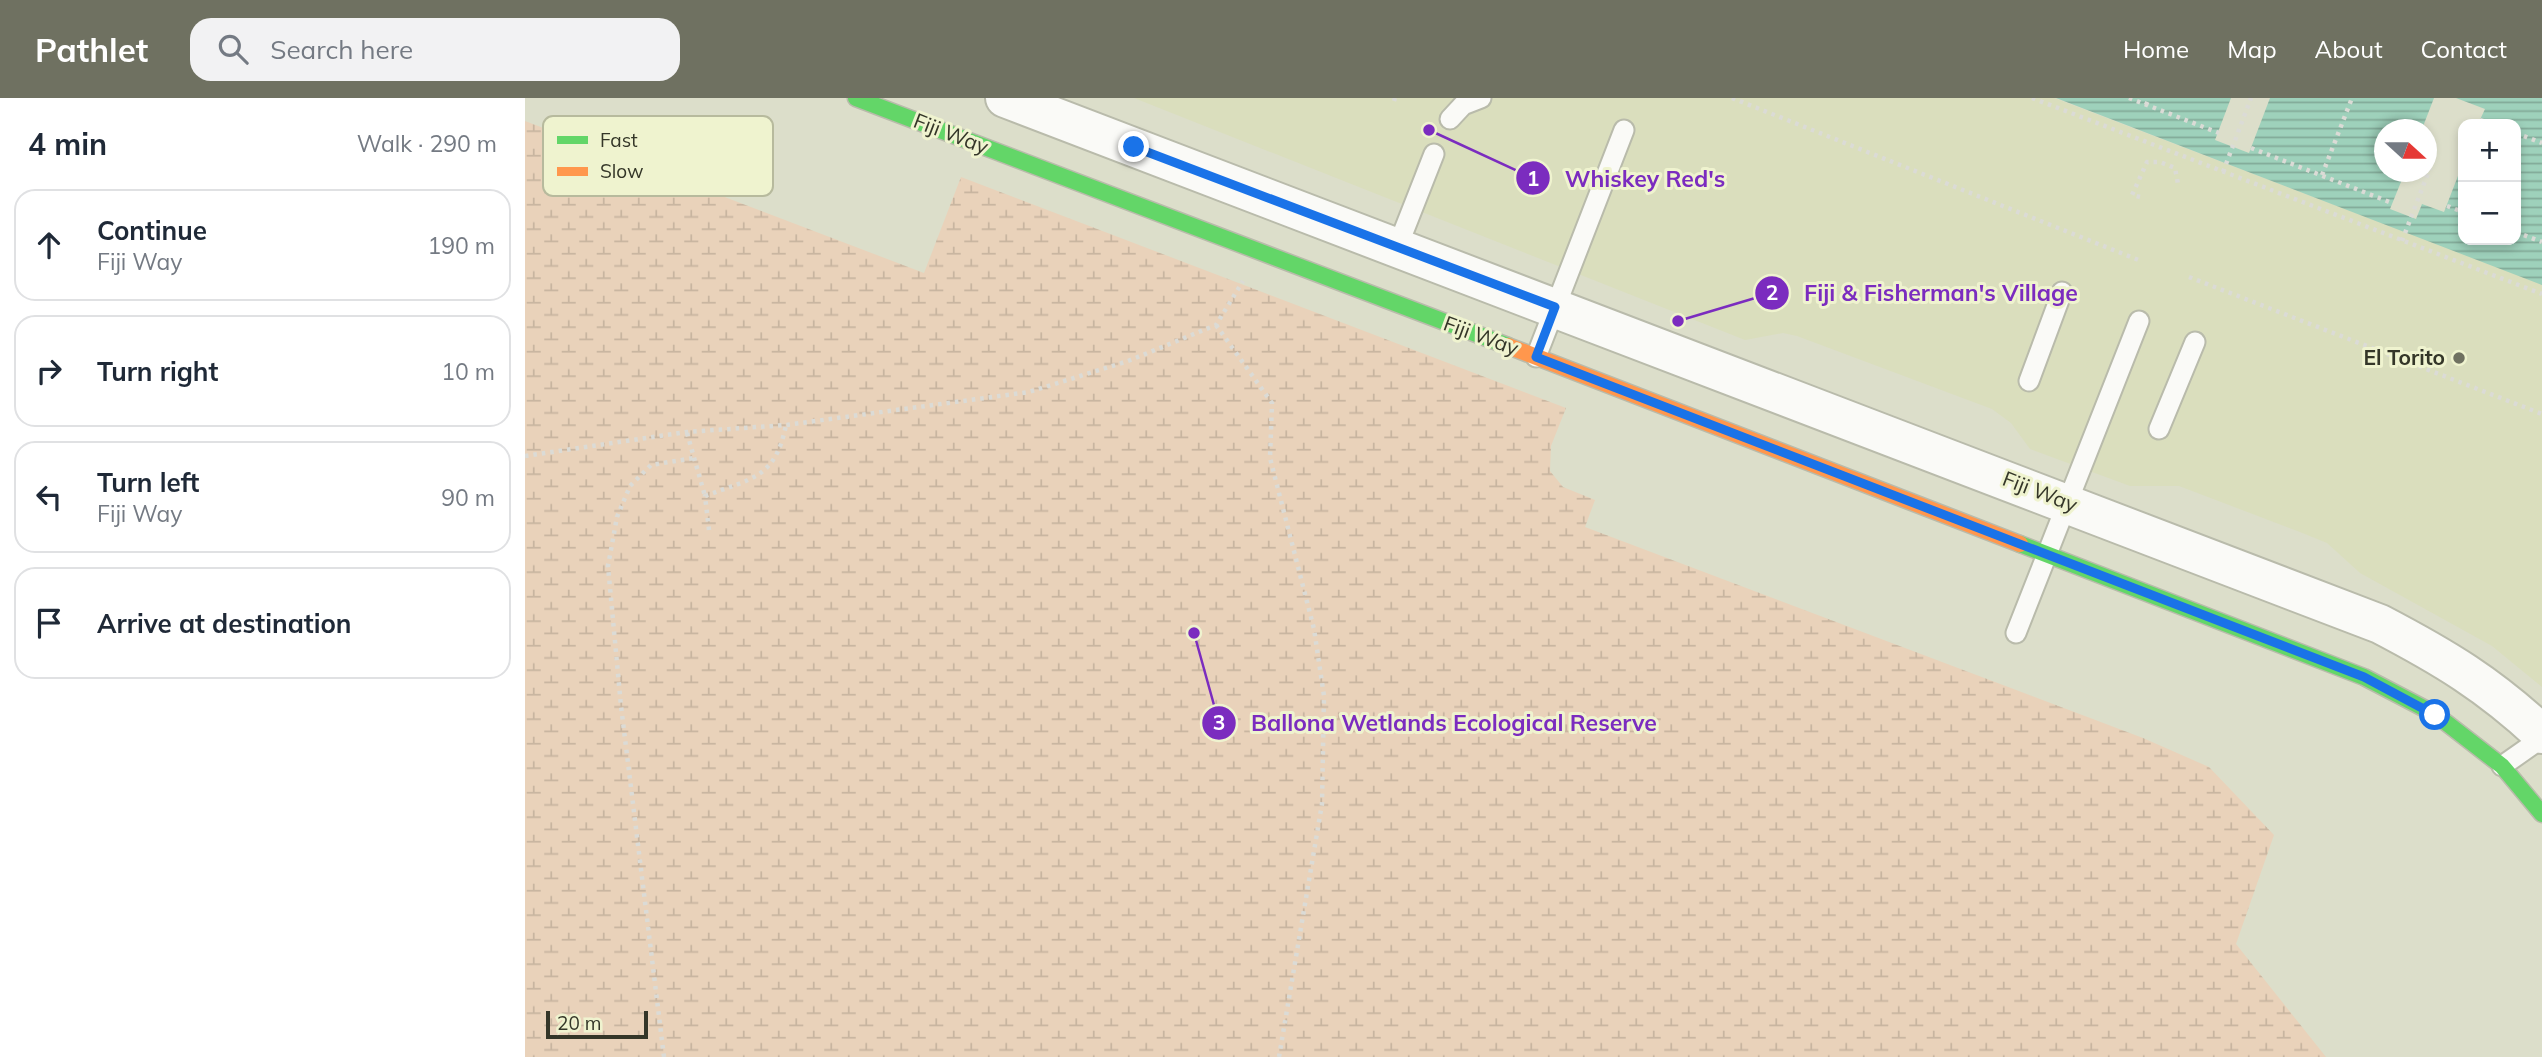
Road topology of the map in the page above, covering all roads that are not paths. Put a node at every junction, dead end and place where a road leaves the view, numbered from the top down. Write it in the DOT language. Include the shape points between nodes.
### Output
graph roads {
  1 [pos="856,98"];
  2 [pos="1005,98"];
  3 [pos="1481,98"];
  4 [pos="1450,119"];
  5 [pos="1624,131"];
  6 [pos="1434,154"];
  7 [pos="1276,202"];
  8 [pos="1397,248"];
  9 [pos="1255,252"];
  10 [pos="2062,292"];
  11 [pos="1555,307"];
  12 [pos="2139,321"];
  13 [pos="2195,342"];
  14 [pos="1536,357"];
  15 [pos="2029,381"];
  16 [pos="2159,429"];
  17 [pos="2067,503"];
  18 [pos="2047,554"];
  19 [pos="2016,633"];
  20 [pos="2542,736"];
  21 [pos="2502,766"];
  22 [pos="2542,814"];
  1 -- 9 [label="street, Fiji Way"];
  2 -- 7 [label="street, Fiji Way"];
  3 -- 4 [label="lane" via="1463,105"];
  5 -- 11 [label="lane"];
  6 -- 8 [label="lane"];
  7 -- 8 [label="street, Fiji Way"];
  7 -- 9 [label="street"];
  8 -- 11 [label="street, Fiji Way"];
  9 -- 14 [label="street, Fiji Way"];
  10 -- 15 [label="lane"];
  11 -- 14 [label="lane"];
  11 -- 17 [label="street, Fiji Way"];
  12 -- 17 [label="lane"];
  13 -- 16 [label="lane"];
  14 -- 18 [label="street, Fiji Way"];
  17 -- 18 [label="lane"];
  17 -- 20 [label="street, Fiji Way" via="2380,624 2450,660 2503,698"];
  18 -- 19 [label="lane"];
  18 -- 21 [label="street, Fiji Way" via="2364,677 2435,715"];
  20 -- 21 [label="lane"];
  21 -- 22 [label="street, Fiji Way"];
}
